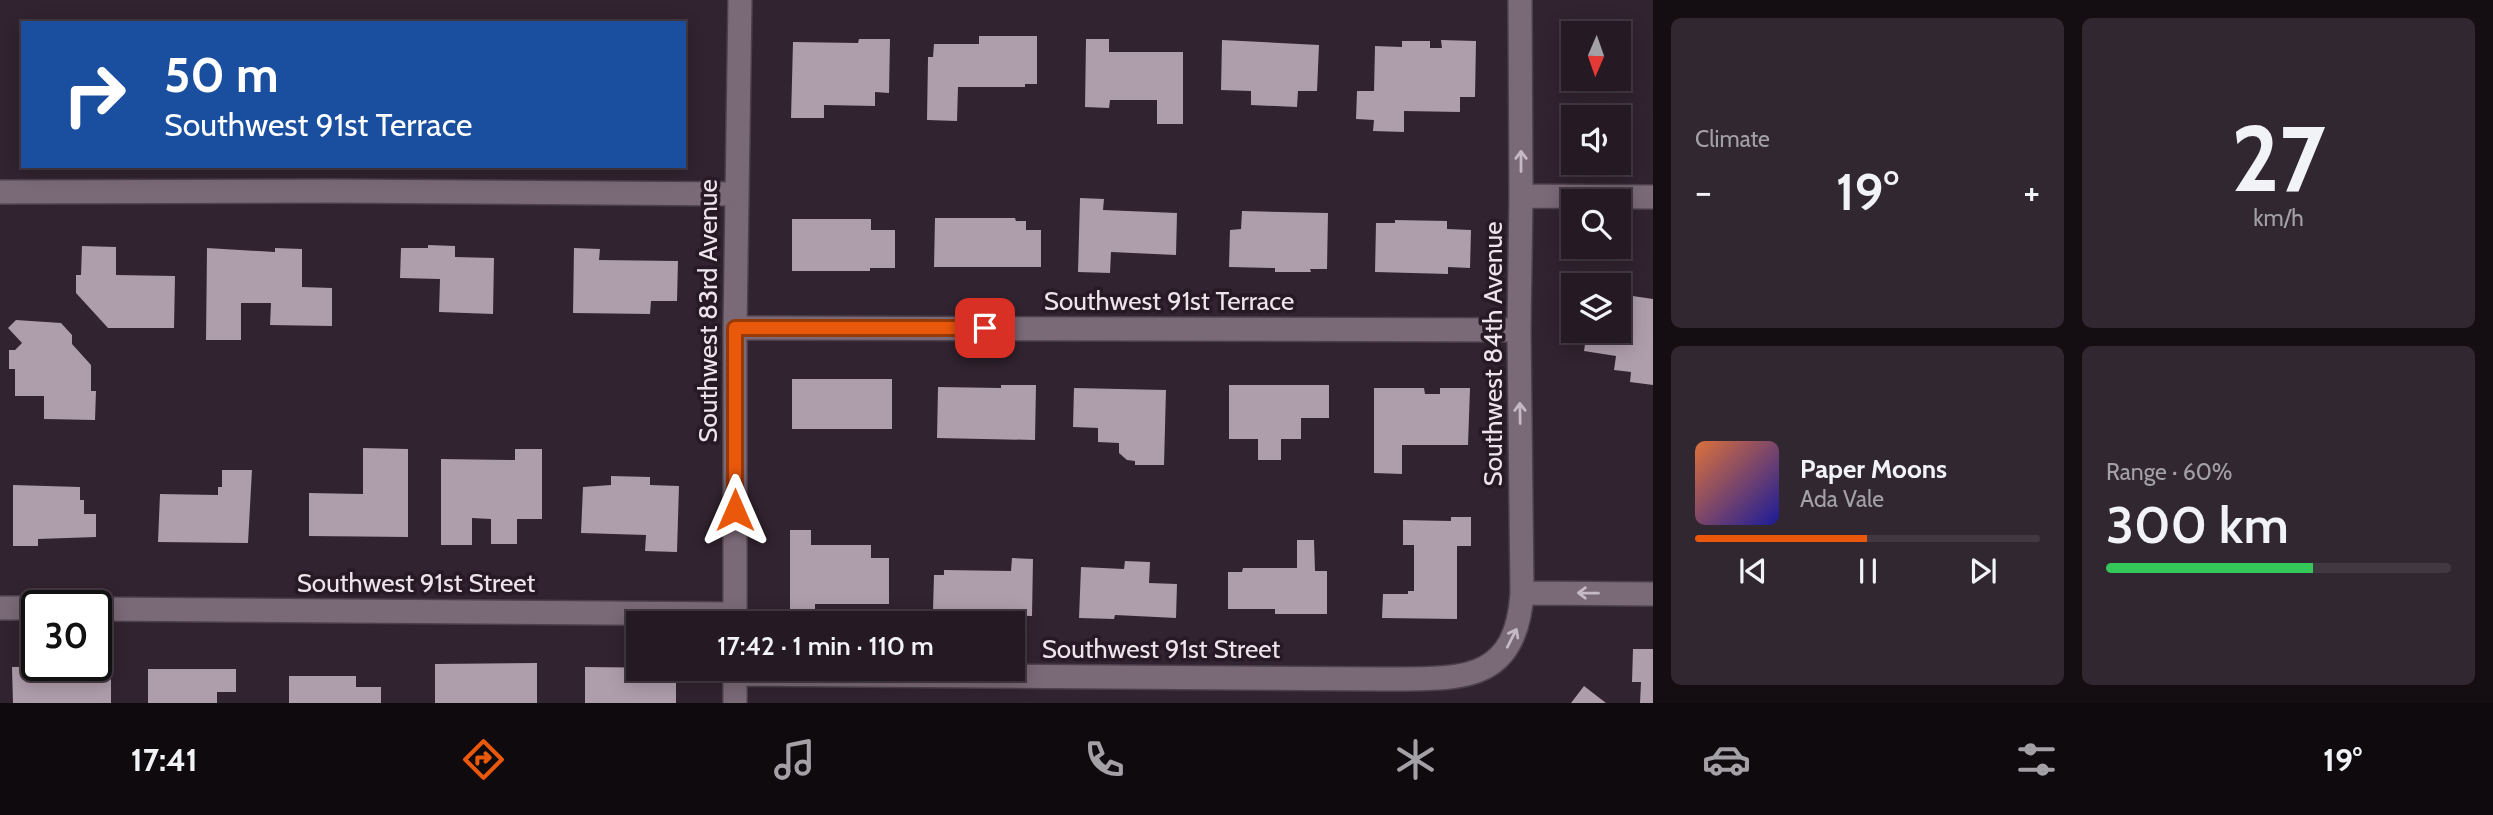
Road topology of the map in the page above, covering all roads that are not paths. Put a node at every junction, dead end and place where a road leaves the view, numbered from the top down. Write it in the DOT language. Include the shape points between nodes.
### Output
graph roads {
  1 [pos="740,0"];
  2 [pos="1520,0"];
  3 [pos="0,192"];
  4 [pos="737,194"];
  5 [pos="1521,196"];
  6 [pos="1653,197"];
  7 [pos="735,328"];
  8 [pos="1519,330"];
  9 [pos="1522,593"];
  10 [pos="1653,594"];
  11 [pos="0,608"];
  12 [pos="21,608"];
  13 [pos="112,609"];
  14 [pos="735,611"];
  15 [pos="626,616"];
  16 [pos="1025,675"];
  17 [pos="1460,677"];
  18 [pos="735,681"];
  19 [pos="735,703"];
  1 -- 4 [label="street, Southwest 83rd Avenue"];
  5 -- 2 [label="street, Southwest 84th Avenue, one-way"];
  3 -- 4 [label="street"];
  4 -- 7 [label="street, Southwest 83rd Avenue"];
  5 -- 6 [label="street"];
  5 -- 8 [label="street, Southwest 84th Avenue"];
  7 -- 8 [label="street, Southwest 91st Terrace"];
  7 -- 14 [label="street, Southwest 83rd Avenue"];
  9 -- 8 [label="street, Southwest 84th Avenue, one-way"];
  10 -- 9 [label="street, one-way"];
  17 -- 9 [label="street, Southwest 84th Avenue, one-way" via="1493,662 1508,648 1516,634"];
  11 -- 12 [label="street"];
  13 -- 15 [label="street, Southwest 91st Street"];
  16 -- 17 [label="street, Southwest 91st Street"];
  18 -- 19 [label="street"];
}
